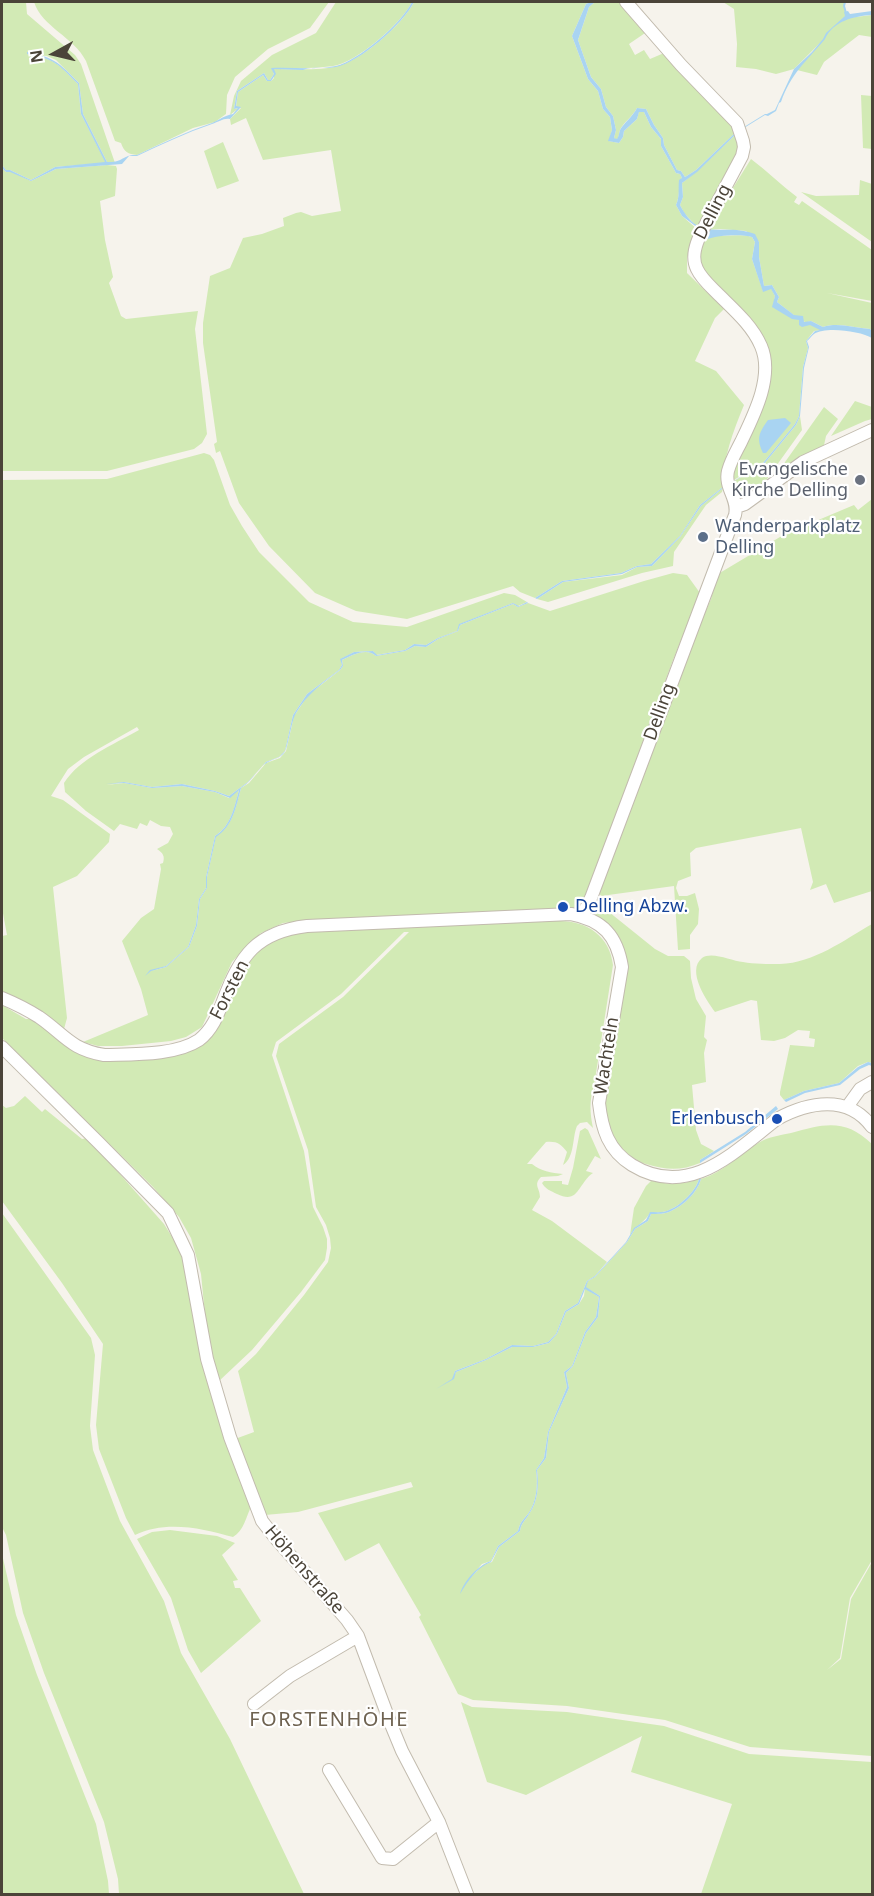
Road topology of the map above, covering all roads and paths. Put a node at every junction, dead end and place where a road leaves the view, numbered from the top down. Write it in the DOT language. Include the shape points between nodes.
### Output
graph roads {
  1 [pos="626,2"];
  2 [pos="873,430"];
  3 [pos="736,507"];
  4 [pos="582,916"];
  5 [pos="2,998"];
  6 [pos="2,1047"];
  7 [pos="873,1082"];
  8 [pos="847,1107"];
  9 [pos="873,1127"];
  10 [pos="358,1636"];
  11 [pos="254,1704"];
  12 [pos="329,1770"];
  13 [pos="439,1822"];
  14 [pos="467,1894"];
  1 -- 3 [label="street, Delling" via="731,116 741,133 742,156 702,231 694,255 703,279 740,315 764,353 763,386 727,477"];
  2 -- 3 [label="street" via="803,462"];
  3 -- 4 [label="street, Delling"];
  4 -- 5 [label="street, Forsten" via="307,926 279,931 245,957 207,1033 172,1050 93,1053 73,1045 39,1017"];
  4 -- 8 [label="street, Wachteln" via="607,931 622,967 599,1103 606,1139 625,1161 649,1174 686,1177 721,1162 777,1119 802,1107 822,1103"];
  6 -- 10 [label="street, Höhenstraße" via="168,1213 188,1254 207,1359 230,1437 262,1521"];
  7 -- 8 [label="street" via="860,1089"];
  8 -- 9 [label="street"];
  10 -- 11 [label="street" via="290,1676"];
  10 -- 13 [label="street, Höhenstraße" via="394,1732"];
  12 -- 13 [label="street" via="382,1858 393,1859"];
  13 -- 14 [label="street, Höhenstraße"];
}
